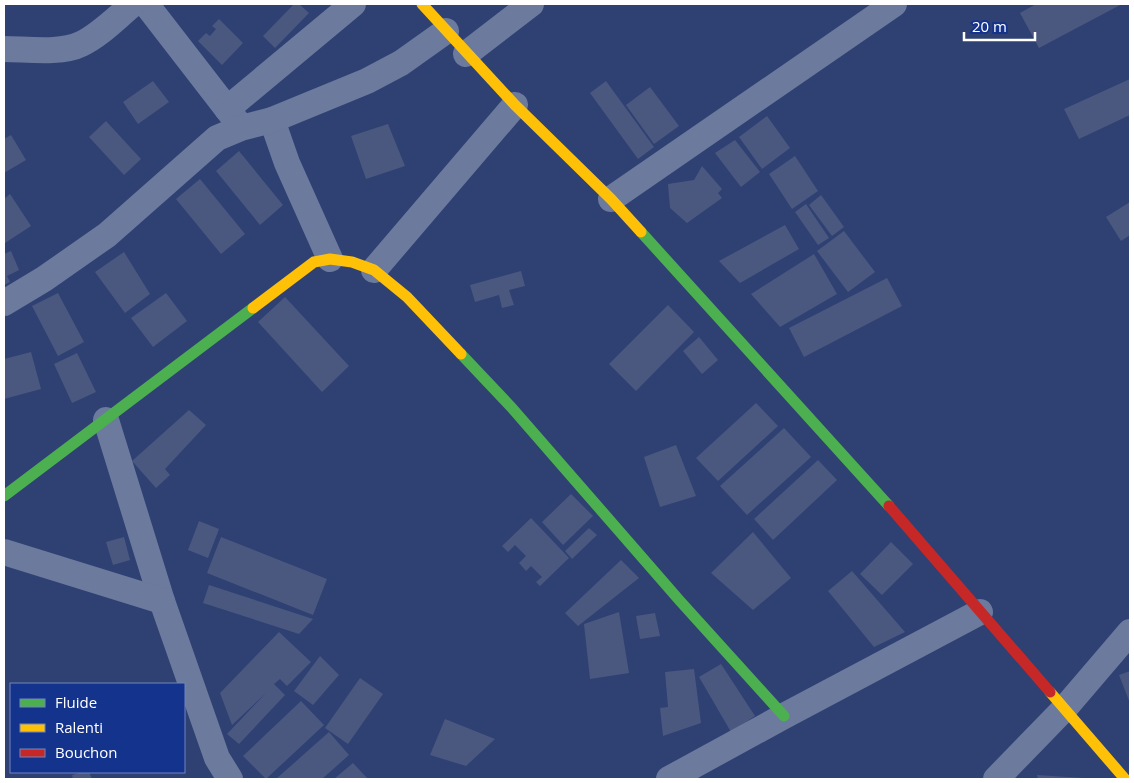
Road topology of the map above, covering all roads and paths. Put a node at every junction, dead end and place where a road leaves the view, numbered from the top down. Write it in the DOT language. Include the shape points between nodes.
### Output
graph roads {
  1 [pos="133,4"];
  2 [pos="146,4"];
  3 [pos="353,4"];
  4 [pos="422,4"];
  5 [pos="531,4"];
  6 [pos="894,4"];
  7 [pos="446,31"];
  8 [pos="4,49"];
  9 [pos="466,54"];
  10 [pos="515,105"];
  11 [pos="234,119"];
  12 [pos="272,120"];
  13 [pos="611,199"];
  14 [pos="330,259"];
  15 [pos="374,270"];
  16 [pos="4,303"];
  17 [pos="106,420"];
  18 [pos="4,496"];
  19 [pos="4,552"];
  20 [pos="162,601"];
  21 [pos="980,612"];
  22 [pos="1130,632"];
  23 [pos="1065,708"];
  24 [pos="784,716"];
  25 [pos="230,779"];
  26 [pos="669,779"];
  27 [pos="996,779"];
  28 [pos="1125,779"];
  1 -- 8 [label="street" via="80,45 62,49"];
  2 -- 11 [label="street"];
  3 -- 11 [label="street"];
  4 -- 7 [label="street"];
  5 -- 9 [label="street"];
  6 -- 13 [label="street"];
  7 -- 9 [label="street"];
  7 -- 12 [label="street" via="367,81"];
  9 -- 10 [label="street"];
  10 -- 13 [label="street"];
  10 -- 15 [label="street"];
  11 -- 12 [label="street"];
  11 -- 16 [label="street" via="217,138 106,235"];
  12 -- 14 [label="street" via="287,163"];
  13 -- 21 [label="street" via="895,513"];
  14 -- 15 [label="street"];
  14 -- 17 [label="street" via="314,262"];
  15 -- 24 [label="street" via="407,296 512,408"];
  17 -- 18 [label="street"];
  17 -- 20 [label="street"];
  19 -- 20 [label="street"];
  20 -- 25 [label="street" via="217,758"];
  21 -- 23 [label="street"];
  21 -- 24 [label="street"];
  22 -- 23 [label="street"];
  23 -- 27 [label="street"];
  23 -- 28 [label="street"];
  24 -- 26 [label="street"];
}
